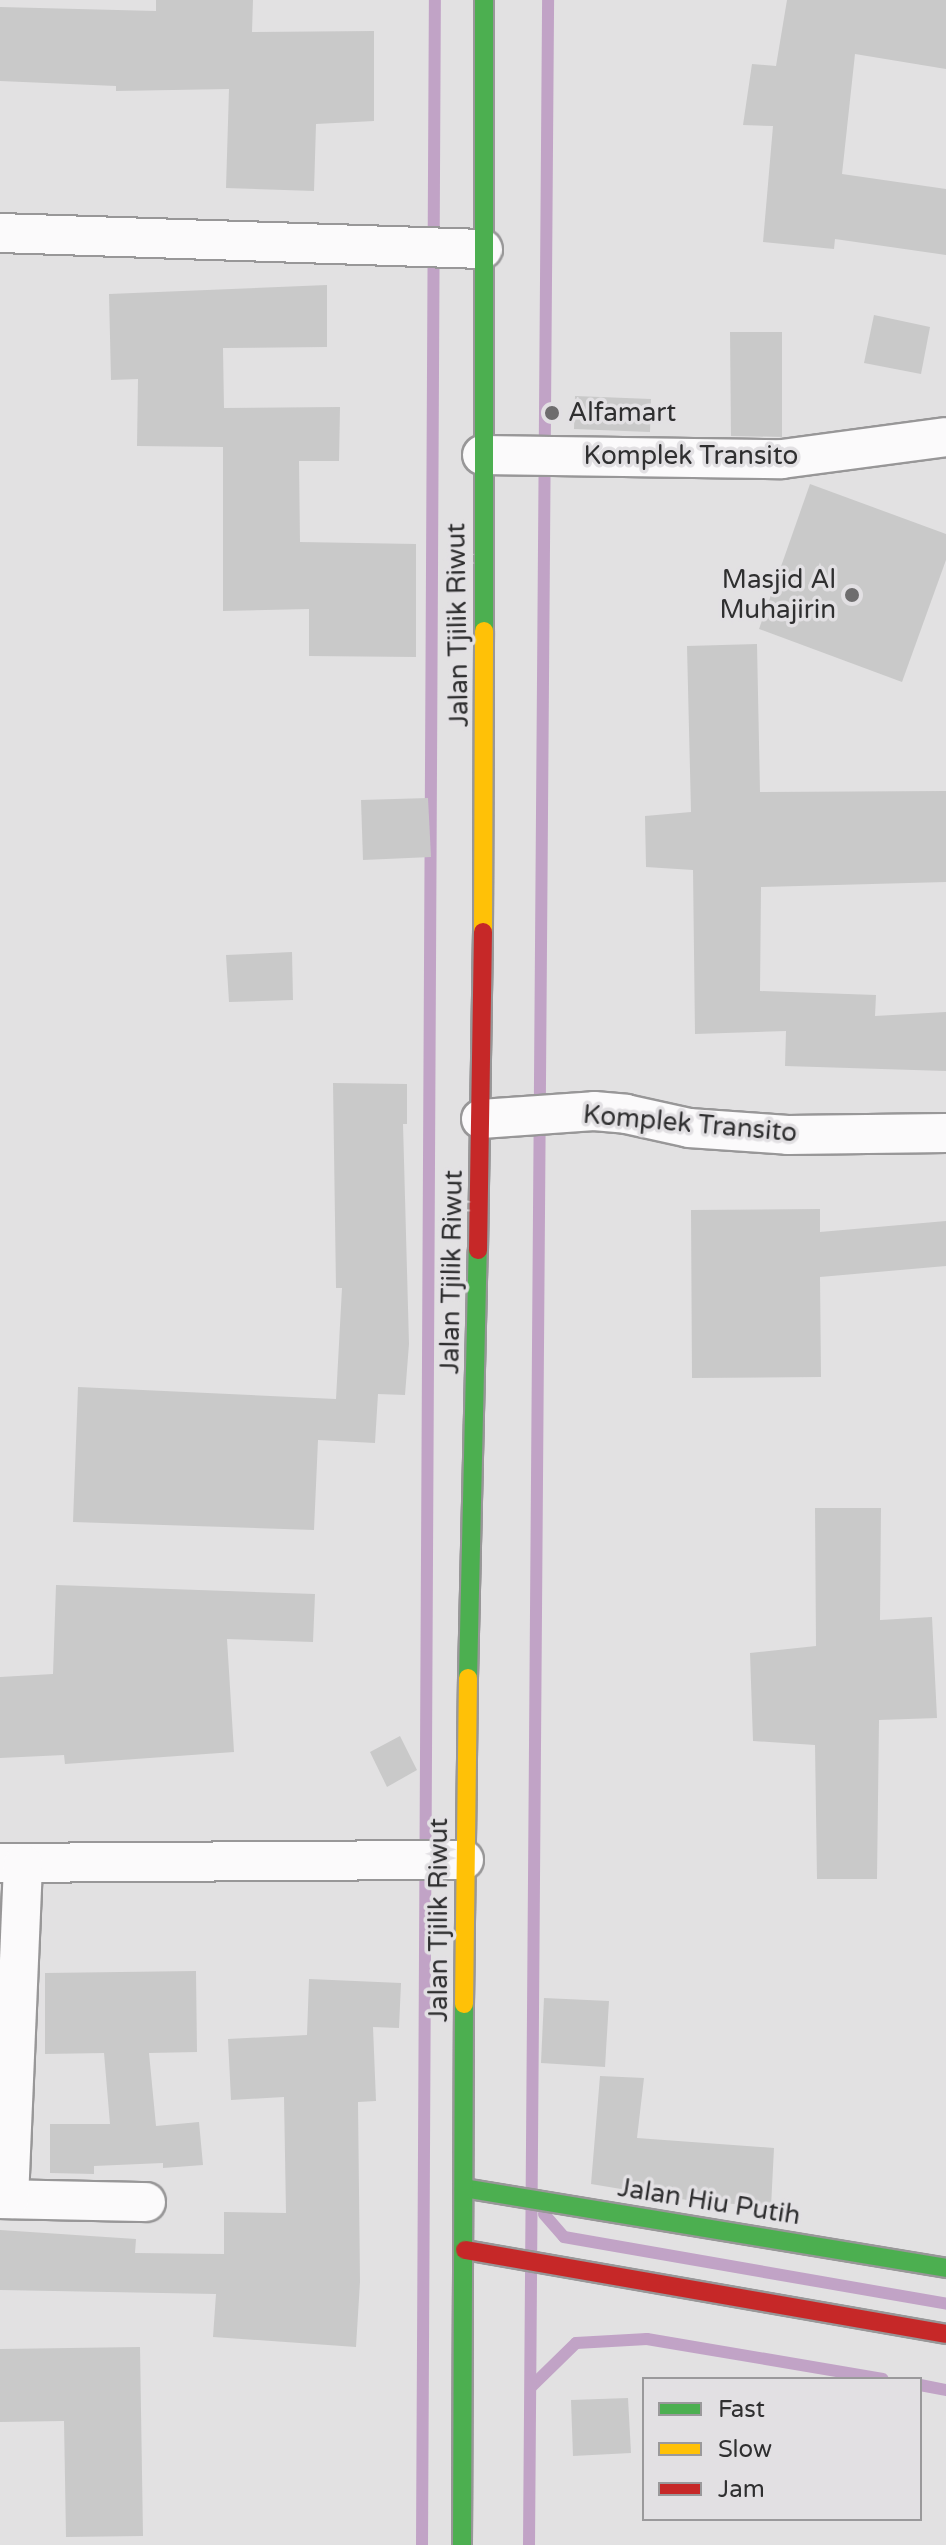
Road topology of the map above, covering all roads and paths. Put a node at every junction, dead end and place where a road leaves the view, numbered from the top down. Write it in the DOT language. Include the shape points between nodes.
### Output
graph roads {
  1 [pos="484,0"];
  2 [pos="0,233"];
  3 [pos="483,249"];
  4 [pos="946,437"];
  5 [pos="482,455"];
  6 [pos="481,1119"];
  7 [pos="946,1133"];
  8 [pos="464,1860"];
  9 [pos="11,1863"];
  10 [pos="464,2188"];
  11 [pos="4,2199"];
  12 [pos="146,2202"];
  13 [pos="465,2250"];
  14 [pos="946,2268"];
  15 [pos="946,2334"];
  16 [pos="462,2545"];
  1 -- 3 [label="main road, Jalan Tjilik Riwut"];
  2 -- 3 [label="street"];
  3 -- 5 [label="main road, Jalan Tjilik Riwut"];
  4 -- 5 [label="street, Komplek Transito" via="782,459"];
  5 -- 6 [label="main road, Jalan Tjilik Riwut" via="486,759"];
  6 -- 7 [label="street, Komplek Transito" via="594,1111 689,1128 788,1135"];
  6 -- 8 [label="main road, Jalan Tjilik Riwut"];
  8 -- 9 [label="street"];
  8 -- 10 [label="main road, Jalan Tjilik Riwut"];
  9 -- 11 [label="street"];
  10 -- 13 [label="main road, Jalan Tjilik Riwut"];
  10 -- 14 [label="main road, Jalan Hiu Putih"];
  11 -- 12 [label="street"];
  13 -- 15 [label="main road"];
  13 -- 16 [label="main road, Jalan Tjilik Riwut"];
}
